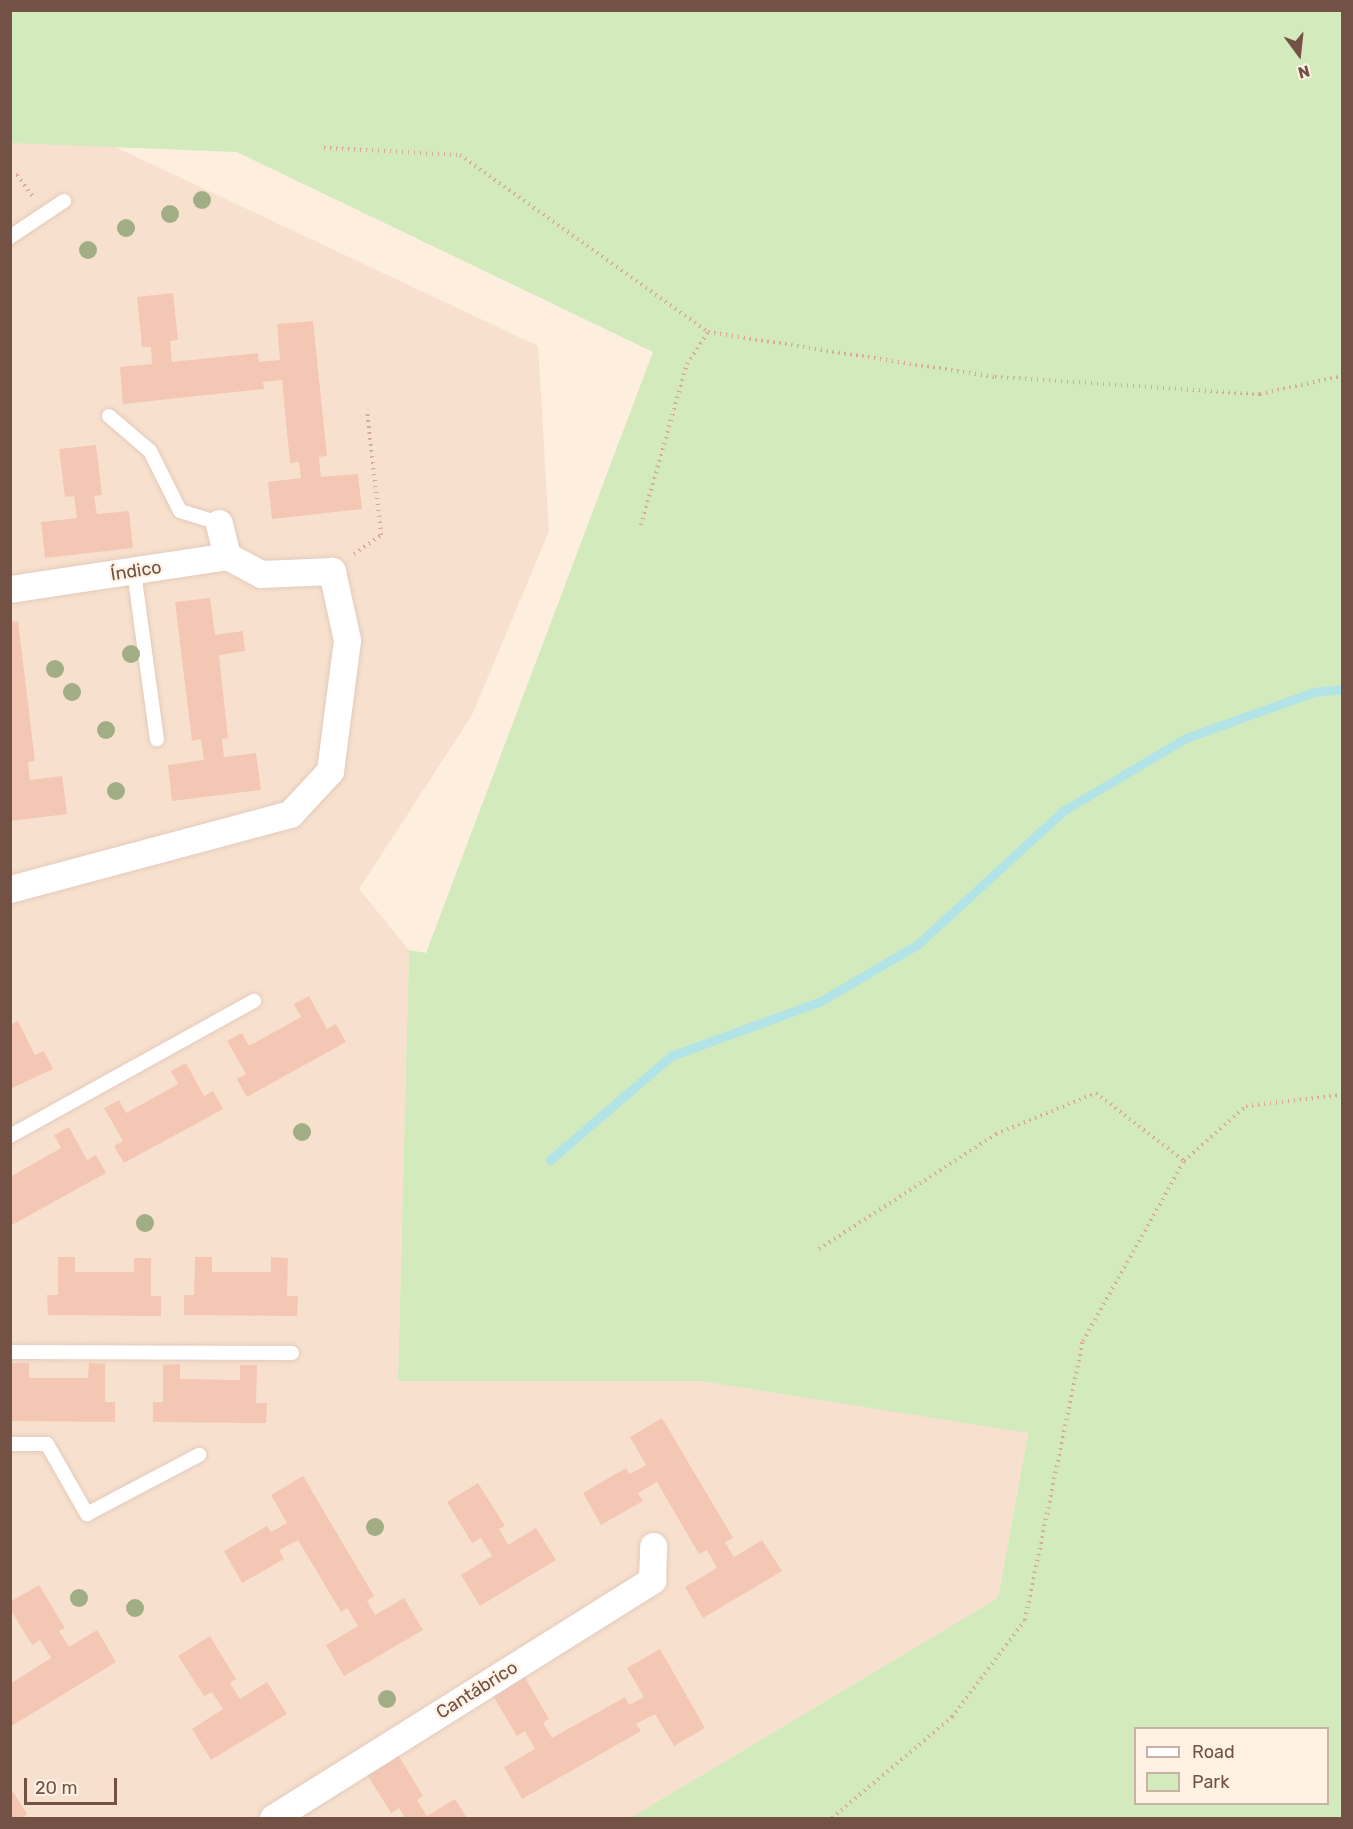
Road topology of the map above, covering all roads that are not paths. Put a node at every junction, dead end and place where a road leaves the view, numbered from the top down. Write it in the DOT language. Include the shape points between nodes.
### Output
graph roads {
  1 [pos="64,201"];
  2 [pos="10,237"];
  3 [pos="109,416"];
  4 [pos="219,523"];
  5 [pos="227,556"];
  6 [pos="134,572"];
  7 [pos="10,589"];
  8 [pos="157,739"];
  9 [pos="10,889"];
  10 [pos="255,1001"];
  11 [pos="10,1136"];
  12 [pos="10,1352"];
  13 [pos="292,1353"];
  14 [pos="10,1444"];
  15 [pos="200,1455"];
  16 [pos="653,1546"];
  17 [pos="273,1818"];
  1 -- 2 [label="lane"];
  3 -- 4 [label="lane" via="150,451 180,511"];
  4 -- 5 [label="street"];
  5 -- 6 [label="street, Índico"];
  5 -- 9 [label="street" via="261,574 332,571 347,640 330,771 290,814"];
  6 -- 7 [label="street, Índico"];
  6 -- 8 [label="lane"];
  10 -- 11 [label="lane"];
  12 -- 13 [label="lane"];
  14 -- 15 [label="lane" via="46,1444 87,1514"];
  16 -- 17 [label="street, Cantábrico" via="652,1580"];
}
